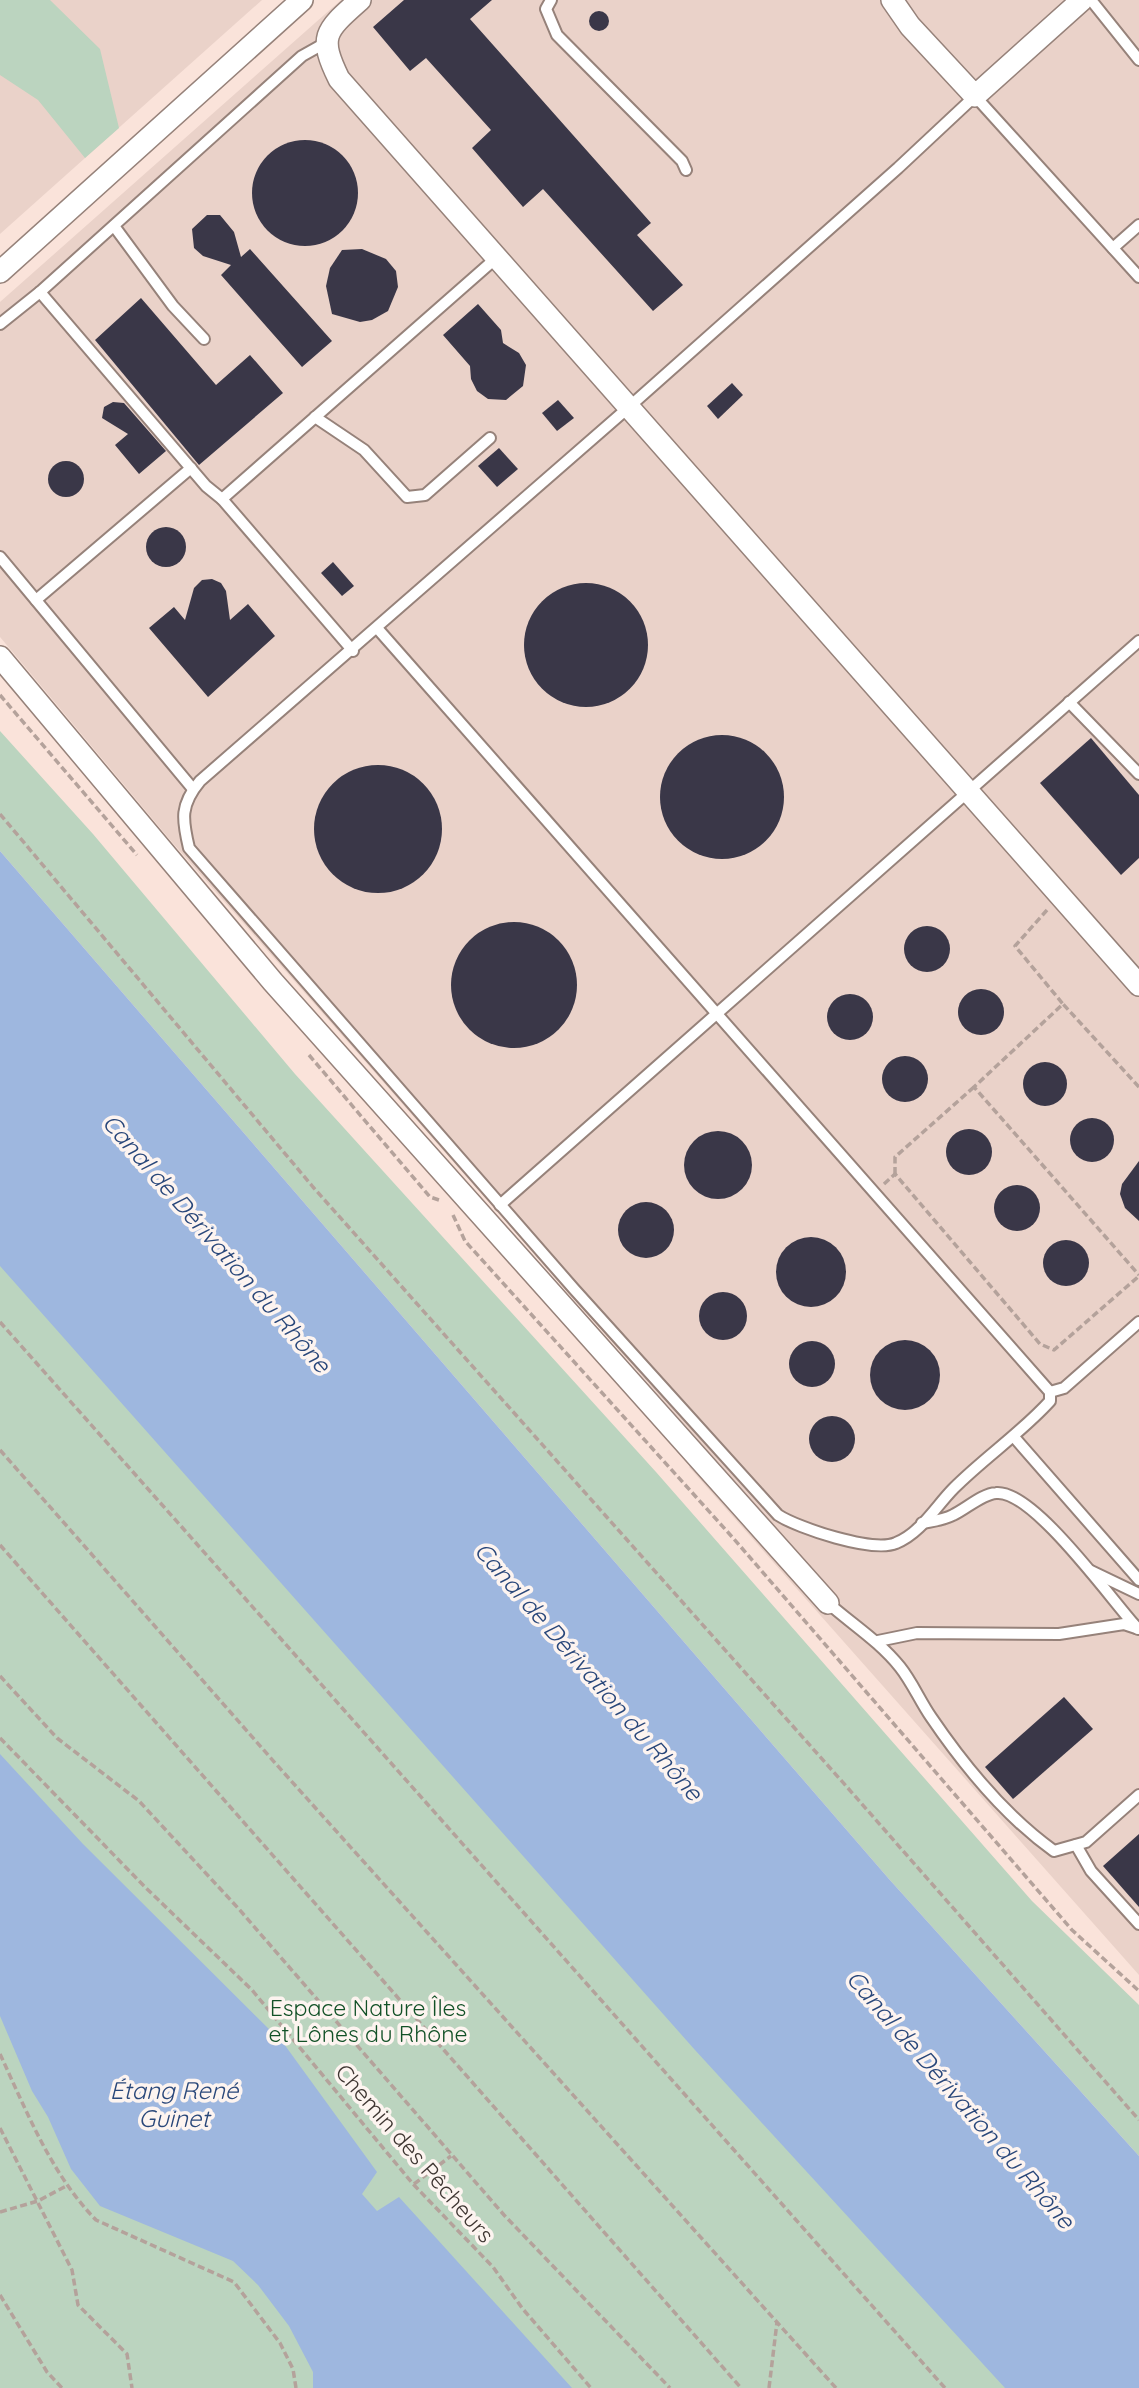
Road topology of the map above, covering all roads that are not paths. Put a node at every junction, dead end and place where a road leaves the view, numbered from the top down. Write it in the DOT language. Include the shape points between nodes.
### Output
graph roads {
  1 [pos="302,0"];
  2 [pos="359,0"];
  3 [pos="551,0"];
  4 [pos="892,0"];
  5 [pos="1082,0"];
  6 [pos="1091,0"];
  7 [pos="327,42"];
  8 [pos="1139,60"];
  9 [pos="975,96"];
  10 [pos="686,170"];
  11 [pos="1139,225"];
  12 [pos="114,226"];
  13 [pos="1113,248"];
  14 [pos="495,259"];
  15 [pos="0,272"];
  16 [pos="1139,277"];
  17 [pos="40,292"];
  18 [pos="0,324"];
  19 [pos="204,340"];
  20 [pos="629,407"];
  21 [pos="315,417"];
  22 [pos="490,439"];
  23 [pos="191,468"];
  24 [pos="222,499"];
  25 [pos="0,557"];
  26 [pos="36,600"];
  27 [pos="377,628"];
  28 [pos="1139,641"];
  29 [pos="353,650"];
  30 [pos="0,657"];
  31 [pos="1069,702"];
  32 [pos="1139,774"];
  33 [pos="193,789"];
  34 [pos="968,790"];
  35 [pos="1136,975"];
  36 [pos="716,1012"];
  37 [pos="500,1205"];
  38 [pos="1139,1322"];
  39 [pos="1051,1392"];
  40 [pos="1014,1437"];
  41 [pos="922,1523"];
  42 [pos="1087,1569"];
  43 [pos="1139,1580"];
  44 [pos="1139,1594"];
  45 [pos="828,1603"];
  46 [pos="1139,1629"];
  47 [pos="878,1641"];
  48 [pos="1139,1795"];
  49 [pos="1076,1845"];
  50 [pos="1139,1924"];
  1 -- 15 [label="street"];
  2 -- 7 [label="street" via="339,19"];
  3 -- 10 [label="lane" via="546,9 557,35"];
  4 -- 9 [label="street"];
  5 -- 9 [label="street"];
  6 -- 8 [label="lane"];
  7 -- 12 [label="lane" via="302,56"];
  7 -- 14 [label="street" via="326,53 339,79"];
  9 -- 13 [label="lane"];
  9 -- 20 [label="lane"];
  11 -- 13 [label="lane"];
  12 -- 17 [label="lane"];
  12 -- 19 [label="lane"];
  13 -- 16 [label="lane"];
  14 -- 20 [label="street"];
  14 -- 21 [label="lane"];
  17 -- 18 [label="lane"];
  17 -- 23 [label="lane"];
  20 -- 27 [label="lane"];
  20 -- 34 [label="street"];
  21 -- 22 [label="lane" via="364,450 407,497 425,495"];
  21 -- 24 [label="lane"];
  23 -- 24 [label="lane"];
  23 -- 26 [label="lane"];
  24 -- 29 [label="lane"];
  25 -- 26 [label="lane"];
  26 -- 33 [label="lane"];
  27 -- 29 [label="lane"];
  27 -- 36 [label="lane"];
  28 -- 31 [label="lane"];
  29 -- 33 [label="lane"];
  30 -- 45 [label="street" via="273,982"];
  31 -- 32 [label="lane"];
  31 -- 34 [label="lane"];
  33 -- 37 [label="lane" via="186,797 183,823 189,848"];
  34 -- 35 [label="street"];
  34 -- 36 [label="lane"];
  36 -- 37 [label="lane"];
  36 -- 39 [label="lane"];
  37 -- 41 [label="lane" via="778,1515 795,1526 882,1546 895,1544"];
  38 -- 39 [label="lane" via="1065,1388"];
  39 -- 40 [label="lane" via="1050,1401"];
  40 -- 41 [label="lane" via="955,1487"];
  40 -- 43 [label="lane"];
  41 -- 42 [label="lane" via="950,1517 995,1493 1011,1495 1035,1511"];
  42 -- 44 [label="lane"];
  42 -- 46 [label="lane"];
  45 -- 47 [label="lane"];
  46 -- 47 [label="lane" via="1124,1624 1059,1634 916,1633"];
  47 -- 49 [label="lane" via="970,1769 1023,1828 1054,1851"];
  48 -- 49 [label="lane" via="1086,1842"];
  49 -- 50 [label="lane" via="1091,1871"];
}
